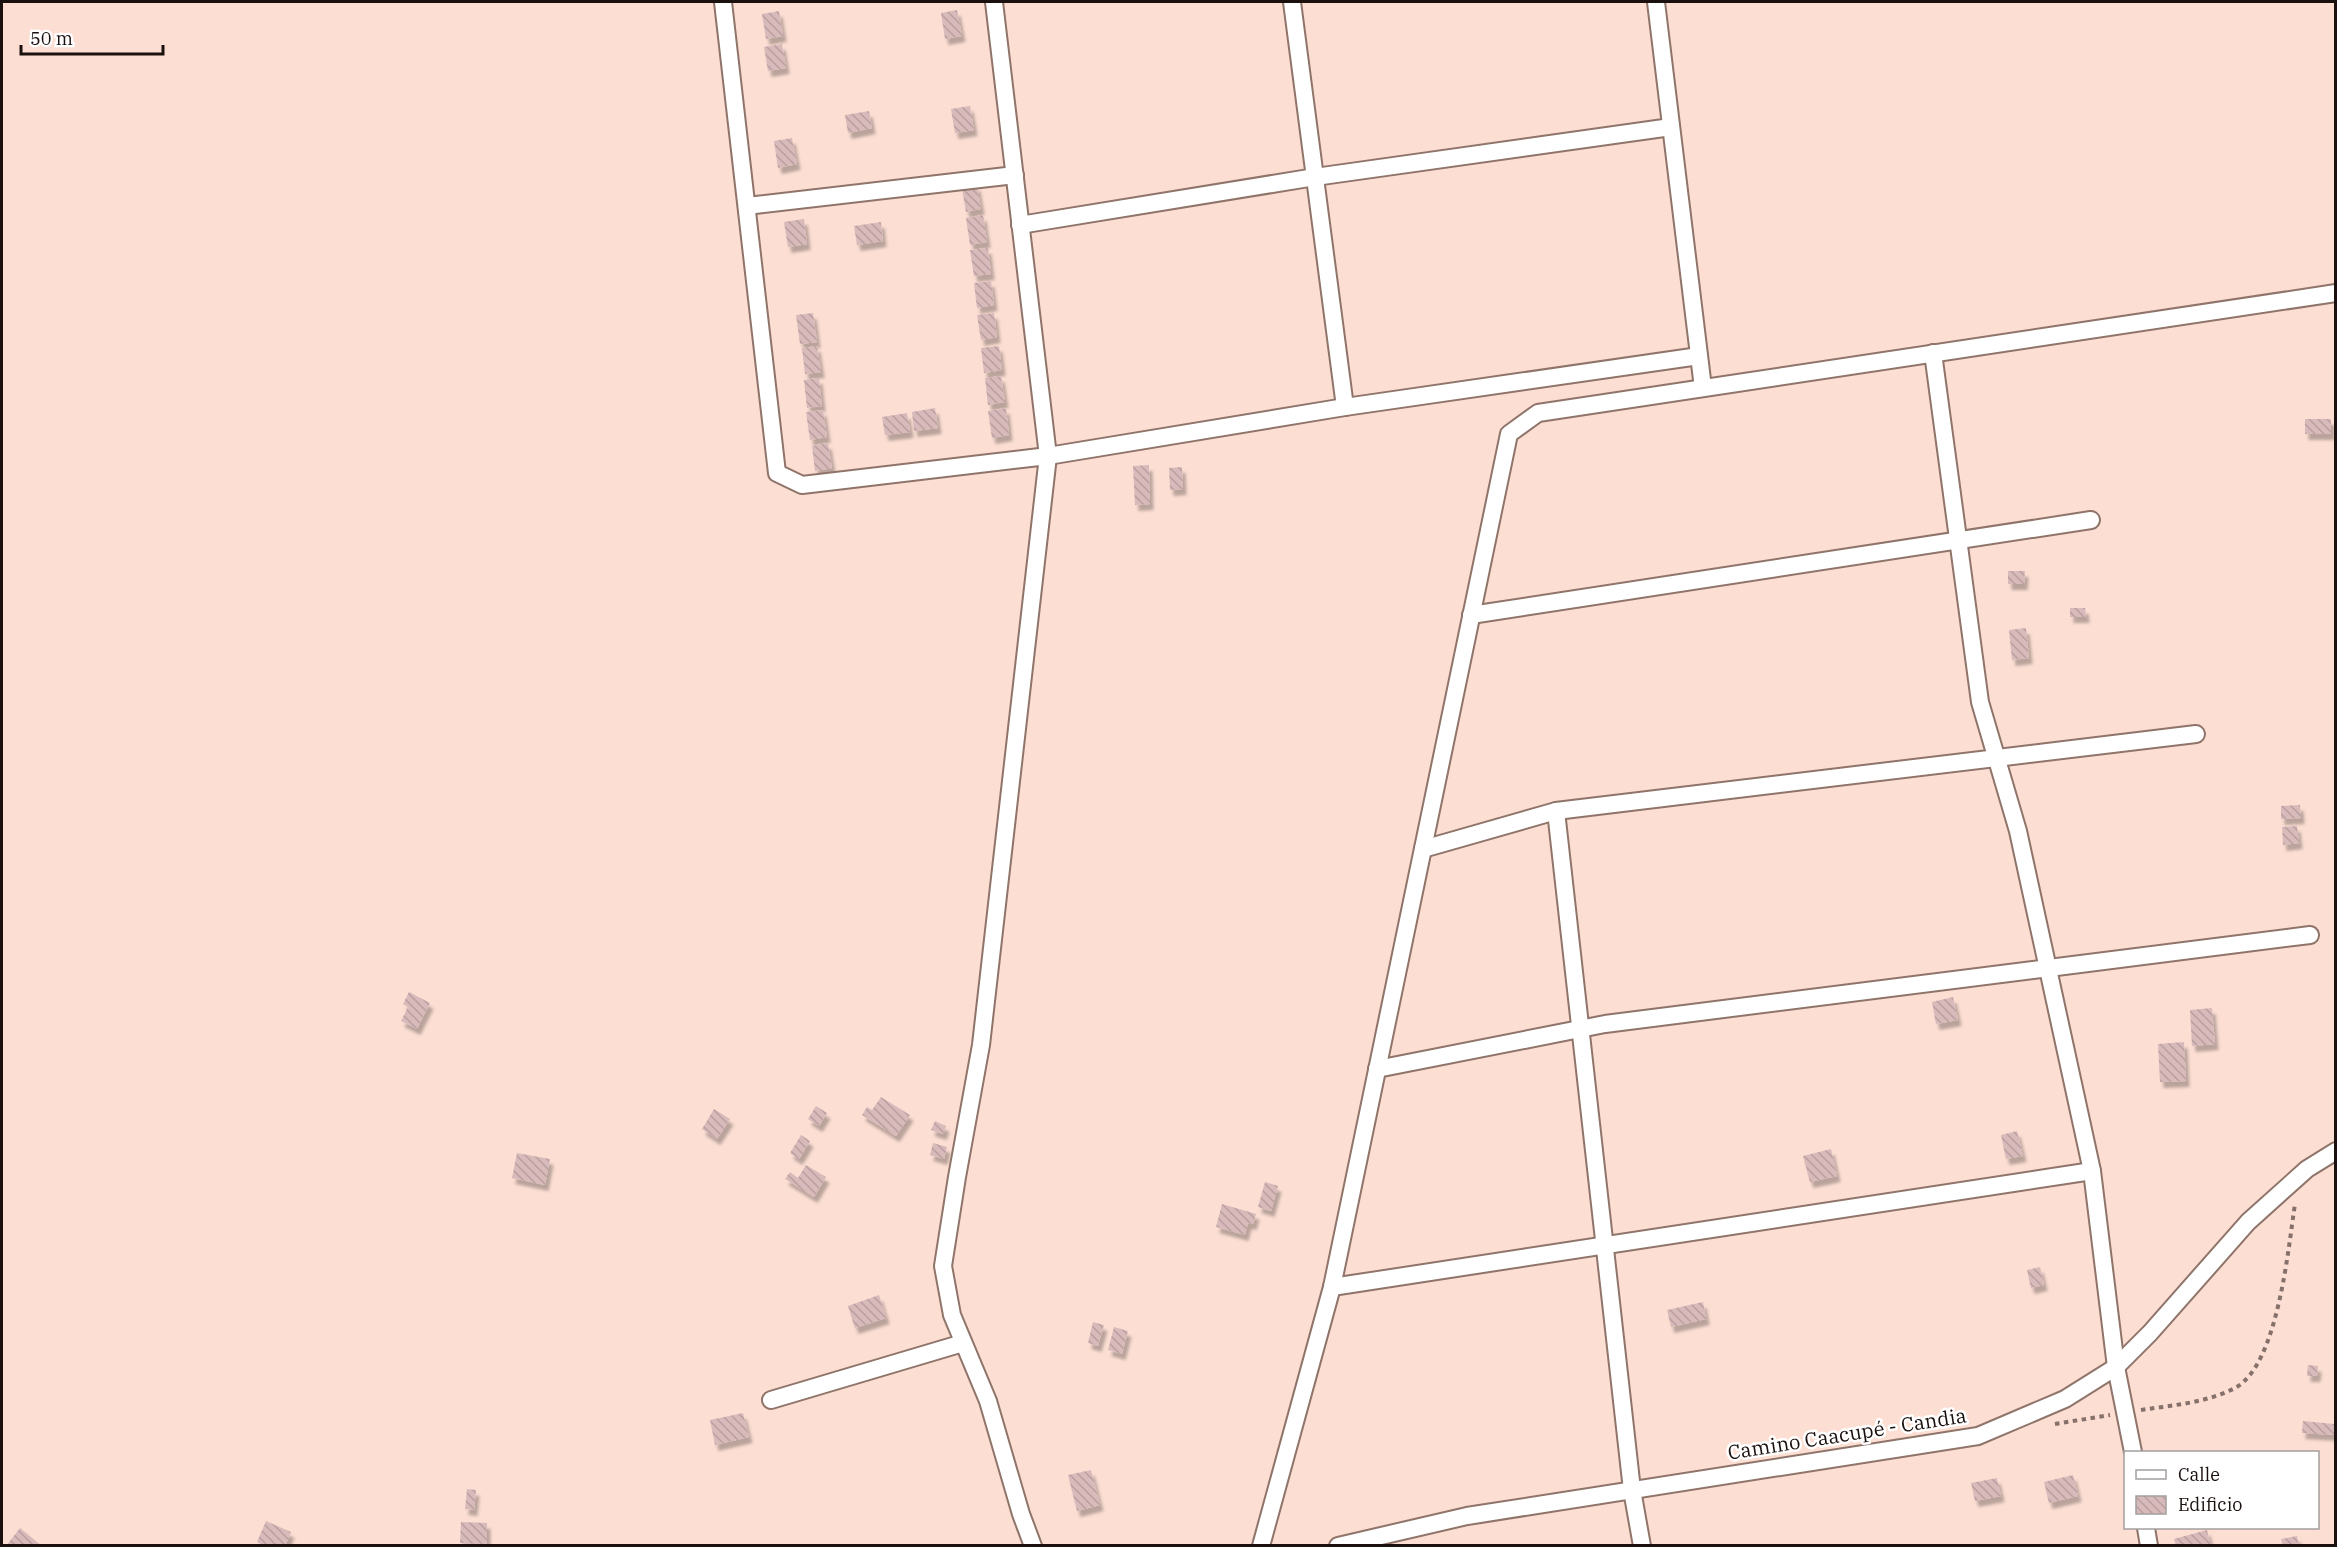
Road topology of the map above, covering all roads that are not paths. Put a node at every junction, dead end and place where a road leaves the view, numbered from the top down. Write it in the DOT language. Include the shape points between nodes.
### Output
graph roads {
  1 [pos="723,2"];
  2 [pos="994,2"];
  3 [pos="1292,2"];
  4 [pos="1656,2"];
  5 [pos="1671,127"];
  6 [pos="1014,175"];
  7 [pos="1315,177"];
  8 [pos="747,206"];
  9 [pos="1020,225"];
  10 [pos="2336,293"];
  11 [pos="1933,352"];
  12 [pos="1699,356"];
  13 [pos="1703,388"];
  14 [pos="1345,407"];
  15 [pos="1048,456"];
  16 [pos="2091,520"];
  17 [pos="1958,540"];
  18 [pos="1471,615"];
  19 [pos="2196,734"];
  20 [pos="1996,758"];
  21 [pos="1556,811"];
  22 [pos="1423,849"];
  23 [pos="2310,935"];
  24 [pos="2048,968"];
  25 [pos="1580,1029"];
  26 [pos="1377,1069"];
  27 [pos="2336,1151"];
  28 [pos="2092,1171"];
  29 [pos="1604,1245"];
  30 [pos="1332,1287"];
  31 [pos="963,1343"];
  32 [pos="2116,1367"];
  33 [pos="771,1400"];
  34 [pos="2133,1451"];
  35 [pos="1632,1490"];
  36 [pos="2146,1529"];
  37 [pos="1033,1545"];
  38 [pos="1261,1545"];
  39 [pos="1338,1545"];
  40 [pos="1642,1545"];
  41 [pos="2149,1545"];
  1 -- 8 [label="street"];
  2 -- 6 [label="street"];
  3 -- 7 [label="street"];
  4 -- 5 [label="street"];
  5 -- 7 [label="street"];
  5 -- 12 [label="street"];
  6 -- 8 [label="street"];
  6 -- 9 [label="street"];
  7 -- 9 [label="street"];
  7 -- 14 [label="street"];
  8 -- 15 [label="street" via="777,473 802,485"];
  9 -- 15 [label="street"];
  10 -- 11 [label="street"];
  11 -- 13 [label="street"];
  11 -- 17 [label="street"];
  12 -- 13 [label="street"];
  12 -- 14 [label="street"];
  13 -- 18 [label="street" via="1538,413 1509,434"];
  14 -- 15 [label="street"];
  15 -- 31 [label="street" via="981,1045 944,1266 952,1315"];
  16 -- 17 [label="street"];
  17 -- 18 [label="street"];
  17 -- 20 [label="street" via="1980,702"];
  18 -- 22 [label="street"];
  19 -- 20 [label="street"];
  20 -- 21 [label="street"];
  20 -- 24 [label="street" via="2018,831"];
  21 -- 22 [label="street"];
  21 -- 25 [label="street"];
  22 -- 26 [label="street"];
  23 -- 24 [label="street"];
  24 -- 25 [label="street"];
  24 -- 28 [label="street"];
  25 -- 26 [label="street"];
  25 -- 29 [label="street"];
  26 -- 30 [label="street"];
  27 -- 32 [label="street, Camino Caacupé - Candia" via="2307,1169 2248,1222"];
  28 -- 29 [label="street"];
  28 -- 32 [label="street"];
  29 -- 30 [label="street"];
  29 -- 35 [label="street"];
  30 -- 38 [label="street"];
  31 -- 33 [label="street"];
  31 -- 37 [label="street" via="988,1401 1020,1514"];
  32 -- 34 [label="street"];
  32 -- 35 [label="street, Camino Caacupé - Candia" via="2064,1399 1978,1436"];
  35 -- 39 [label="street, Camino Caacupé - Candia" via="1467,1516"];
  35 -- 40 [label="street"];
  36 -- 41 [label="street"];
}
